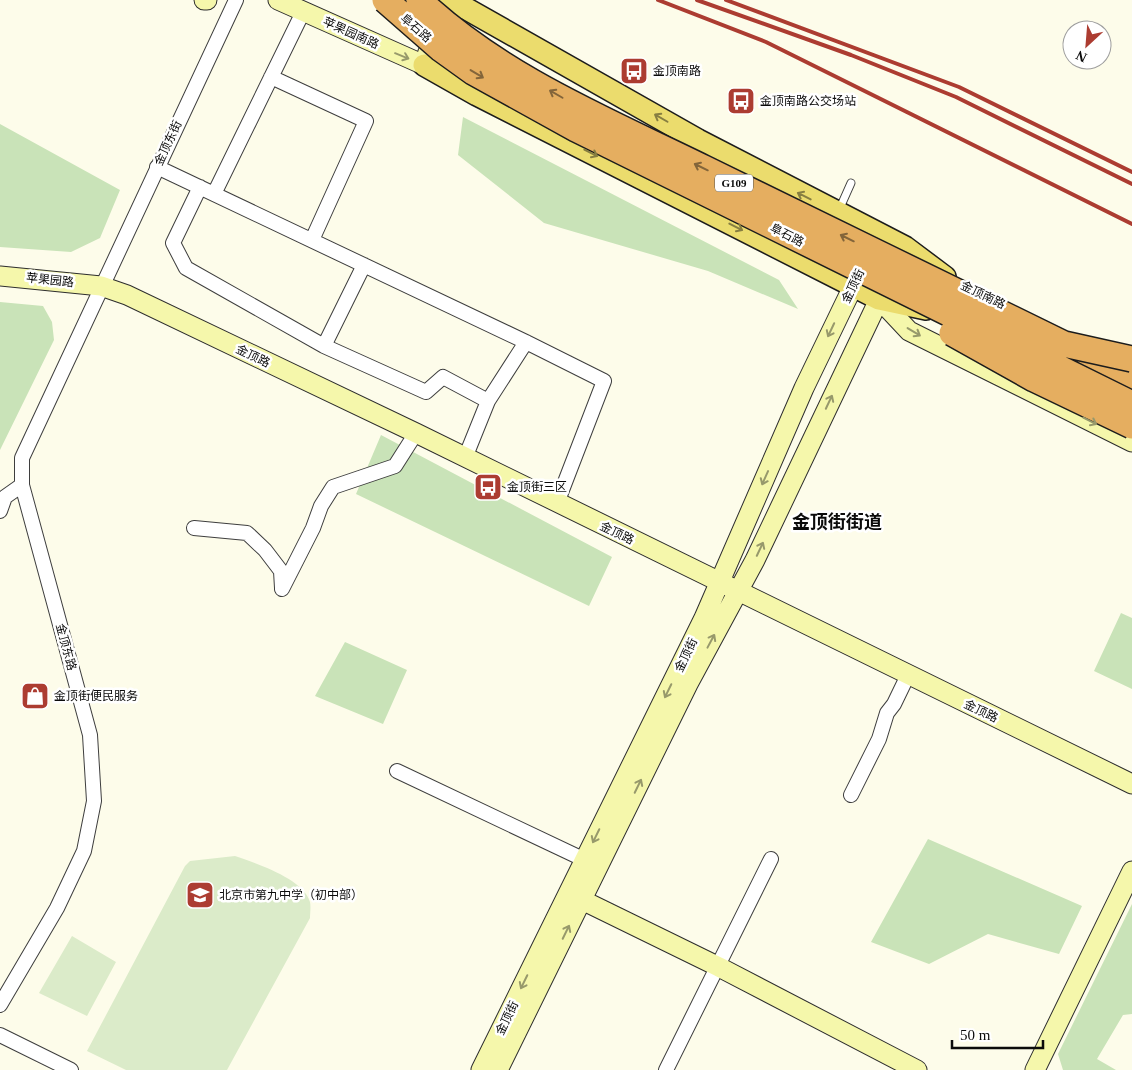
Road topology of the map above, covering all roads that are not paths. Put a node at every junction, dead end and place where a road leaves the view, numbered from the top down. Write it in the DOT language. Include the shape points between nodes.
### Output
graph roads {
  1 [pos="236,0"];
  2 [pos="278,0"];
  3 [pos="385,0"];
  4 [pos="432,1"];
  5 [pos="469,5"];
  6 [pos="303,12"];
  7 [pos="432,70"];
  8 [pos="272,76"];
  9 [pos="157,167"];
  10 [pos="851,184"];
  11 [pos="200,187"];
  12 [pos="214,194"];
  13 [pos="832,210"];
  14 [pos="878,234"];
  15 [pos="312,240"];
  16 [pos="904,247"];
  17 [pos="801,260"];
  18 [pos="364,265"];
  19 [pos="0,276"];
  20 [pos="101,286"];
  21 [pos="868,287"];
  22 [pos="526,342"];
  23 [pos="1064,344"];
  24 [pos="324,346"];
  25 [pos="1132,359"];
  26 [pos="1132,369"];
  27 [pos="1132,378"];
  28 [pos="1088,388"];
  29 [pos="1046,399"];
  30 [pos="488,401"];
  31 [pos="1132,404"];
  32 [pos="1132,409"];
  33 [pos="1132,426"];
  34 [pos="416,433"];
  35 [pos="1132,442"];
  36 [pos="465,458"];
  37 [pos="22,485"];
  38 [pos="557,503"];
  39 [pos="0,511"];
  40 [pos="194,528"];
  41 [pos="718,583"];
  42 [pos="737,592"];
  43 [pos="908,675"];
  44 [pos="397,771"];
  45 [pos="1132,784"];
  46 [pos="852,795"];
  47 [pos="771,859"];
  48 [pos="585,860"];
  49 [pos="1132,871"];
  50 [pos="582,900"];
  51 [pos="719,967"];
  52 [pos="0,1005"];
  53 [pos="0,1035"];
  54 [pos="71,1070"];
  55 [pos="482,1070"];
  56 [pos="498,1070"];
  57 [pos="666,1070"];
  58 [pos="917,1070"];
  59 [pos="1035,1070"];
  1 -- 9 [label="street, 金顶东街"];
  2 -- 6 [label="street, 苹果园南路"];
  3 -- 21 [label="highway, 阜石路 / G109, one-way, bridge" via="473,72"];
  4 -- 5 [label="main road, 金顶南路"];
  4 -- 7 [label="street"];
  23 -- 4 [label="highway, 阜石路 / G109, one-way, bridge" via="583,110 483,53 452,30"];
  5 -- 7 [label="street"];
  13 -- 5 [label="main road, 金顶南路, one-way" via="698,140"];
  6 -- 7 [label="street, 苹果园南路, one-way"];
  6 -- 8 [label="street"];
  7 -- 17 [label="main road, one-way"];
  8 -- 12 [label="street"];
  8 -- 15 [label="street" via="366,121"];
  9 -- 11 [label="street"];
  9 -- 20 [label="street, 金顶东街"];
  10 -- 13 [label="lane"];
  11 -- 12 [label="street"];
  11 -- 24 [label="street" via="173,243 186,268"];
  12 -- 15 [label="street"];
  13 -- 14 [label="main road, 金顶南路"];
  13 -- 17 [label="street"];
  14 -- 16 [label="main road, 金顶南路"];
  14 -- 21 [label="street, 金顶街"];
  15 -- 18 [label="street"];
  16 -- 21 [label="street, 金顶街"];
  16 -- 26 [label="main road, 金顶南路" via="936,272"];
  17 -- 21 [label="main road"];
  18 -- 22 [label="street"];
  18 -- 24 [label="street"];
  19 -- 20 [label="street, 苹果园路"];
  20 -- 34 [label="street, 金顶路" via="127,295"];
  20 -- 37 [label="street, 金顶东路" via="22,458"];
  21 -- 28 [label="main road" via="920,306"];
  21 -- 29 [label="street, one-way" via="909,331"];
  21 -- 31 [label="highway, 阜石路, bridge"];
  21 -- 33 [label="highway, bridge" via="926,316 1034,379"];
  21 -- 41 [label="street, 金顶街, one-way" via="804,388"];
  42 -- 21 [label="street, 金顶街, one-way" via="755,560"];
  22 -- 30 [label="street"];
  22 -- 38 [label="street" via="604,381"];
  23 -- 25 [label="highway, bridge"];
  23 -- 27 [label="highway, 阜石路, bridge"];
  24 -- 30 [label="street" via="426,392 443,378"];
  28 -- 29 [label="street"];
  28 -- 32 [label="main road"];
  29 -- 35 [label="street, one-way"];
  30 -- 36 [label="street"];
  34 -- 36 [label="street, 金顶路"];
  34 -- 40 [label="street" via="395,466 333,487 282,589 281,571 247,533"];
  36 -- 38 [label="street, 金顶路"];
  37 -- 39 [label="street" via="5,497"];
  37 -- 52 [label="street, 金顶东路" via="90,735 94,801 84,852 57,908"];
  38 -- 41 [label="street, 金顶路"];
  41 -- 42 [label="street, 金顶路"];
  41 -- 48 [label="street, 金顶街, one-way" via="704,618"];
  42 -- 43 [label="street, 金顶路"];
  50 -- 42 [label="street, 金顶街, one-way"];
  43 -- 45 [label="street, 金顶路"];
  43 -- 46 [label="street" via="887,713 879,739"];
  44 -- 48 [label="street"];
  47 -- 51 [label="street"];
  48 -- 55 [label="street, 金顶街, one-way"];
  49 -- 59 [label="street"];
  50 -- 51 [label="street"];
  56 -- 50 [label="street, 金顶街, one-way"];
  51 -- 57 [label="street"];
  51 -- 58 [label="street"];
  53 -- 54 [label="street"];
}
